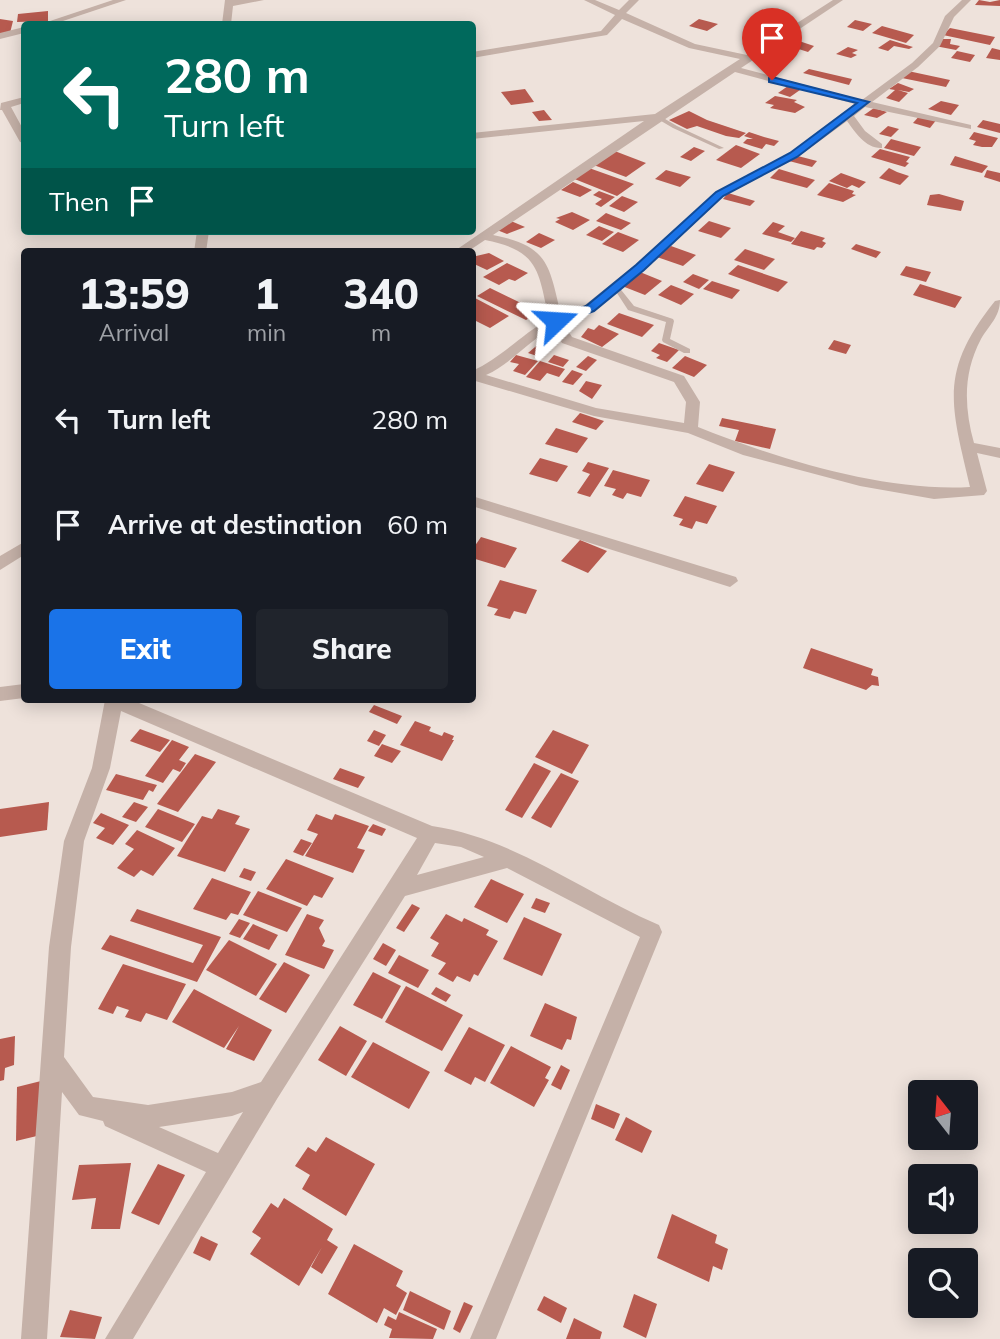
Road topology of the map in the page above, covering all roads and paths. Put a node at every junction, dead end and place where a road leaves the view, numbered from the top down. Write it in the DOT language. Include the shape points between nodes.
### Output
graph roads {
  1 [pos="122,0"];
  2 [pos="134,0"];
  3 [pos="260,0"];
  4 [pos="588,0"];
  5 [pos="635,0"];
  6 [pos="839,0"];
  7 [pos="967,0"];
  8 [pos="229,2"];
  9 [pos="620,12"];
  10 [pos="56,21"];
  11 [pos="226,21"];
  12 [pos="21,31"];
  13 [pos="0,36"];
  14 [pos="476,54"];
  15 [pos="747,58"];
  16 [pos="732,68"];
  17 [pos="21,101"];
  18 [pos="864,102"];
  19 [pos="3,106"];
  20 [pos="848,115"];
  21 [pos="658,117"];
  22 [pos="967,127"];
  23 [pos="21,135"];
  24 [pos="476,136"];
  25 [pos="878,146"];
  26 [pos="721,148"];
  27 [pos="482,236"];
  28 [pos="465,248"];
  29 [pos="617,287"];
  30 [pos="1000,304"];
  31 [pos="556,321"];
  32 [pos="687,351"];
  33 [pos="476,375"];
  34 [pos="476,377"];
  35 [pos="691,429"];
  36 [pos="968,446"];
  37 [pos="1000,453"];
  38 [pos="476,502"];
  39 [pos="21,550"];
  40 [pos="0,564"];
  41 [pos="730,581"];
  42 [pos="21,691"];
  43 [pos="0,694"];
  44 [pos="113,703"];
  45 [pos="121,703"];
  46 [pos="430,834"];
  47 [pos="509,859"];
  48 [pos="398,889"];
  49 [pos="54,1062"];
  50 [pos="269,1091"];
  51 [pos="87,1107"];
  52 [pos="222,1167"];
  53 [pos="34,1339"];
  54 [pos="118,1339"];
  55 [pos="483,1339"];
  1 -- 2 [label="street"];
  1 -- 10 [label="street"];
  3 -- 8 [label="street"];
  4 -- 9 [label="street"];
  5 -- 9 [label="street"];
  6 -- 15 [label="street"];
  7 -- 18 [label="street" via="950,16 943,35 927,54"];
  8 -- 11 [label="street"];
  9 -- 14 [label="street" via="604,33"];
  9 -- 15 [label="street" via="692,46"];
  12 -- 13 [label="street"];
  15 -- 16 [label="street"];
  16 -- 18 [label="street"];
  16 -- 21 [label="street"];
  17 -- 19 [label="street"];
  18 -- 20 [label="street"];
  18 -- 22 [label="street"];
  19 -- 23 [label="street"];
  20 -- 25 [label="street"];
  20 -- 29 [label="street" via="794,155 720,194"];
  21 -- 24 [label="street"];
  21 -- 26 [label="lane"];
  21 -- 27 [label="street"];
  27 -- 28 [label="street"];
  27 -- 31 [label="street" via="507,241 543,266"];
  29 -- 31 [label="street" via="590,308"];
  29 -- 32 [label="lane" via="631,308 670,321 666,340"];
  30 -- 36 [label="street" via="968,350 958,379 959,420"];
  31 -- 33 [label="street"];
  31 -- 35 [label="street" via="567,340 679,379 693,402"];
  34 -- 35 [label="street" via="594,412"];
  35 -- 36 [label="street" via="748,452 934,495 979,491"];
  36 -- 37 [label="street"];
  38 -- 41 [label="street"];
  39 -- 40 [label="street"];
  42 -- 43 [label="street"];
  44 -- 49 [label="street" via="101,768 74,841 60,947"];
  45 -- 46 [label="street"];
  46 -- 47 [label="street" via="463,839"];
  46 -- 48 [label="street"];
  47 -- 48 [label="street"];
  47 -- 55 [label="street" via="652,932"];
  48 -- 50 [label="street"];
  49 -- 51 [label="street"];
  49 -- 53 [label="street"];
  50 -- 51 [label="street" via="232,1104 148,1117"];
  50 -- 52 [label="street"];
  51 -- 52 [label="street"];
  52 -- 54 [label="street"];
}
